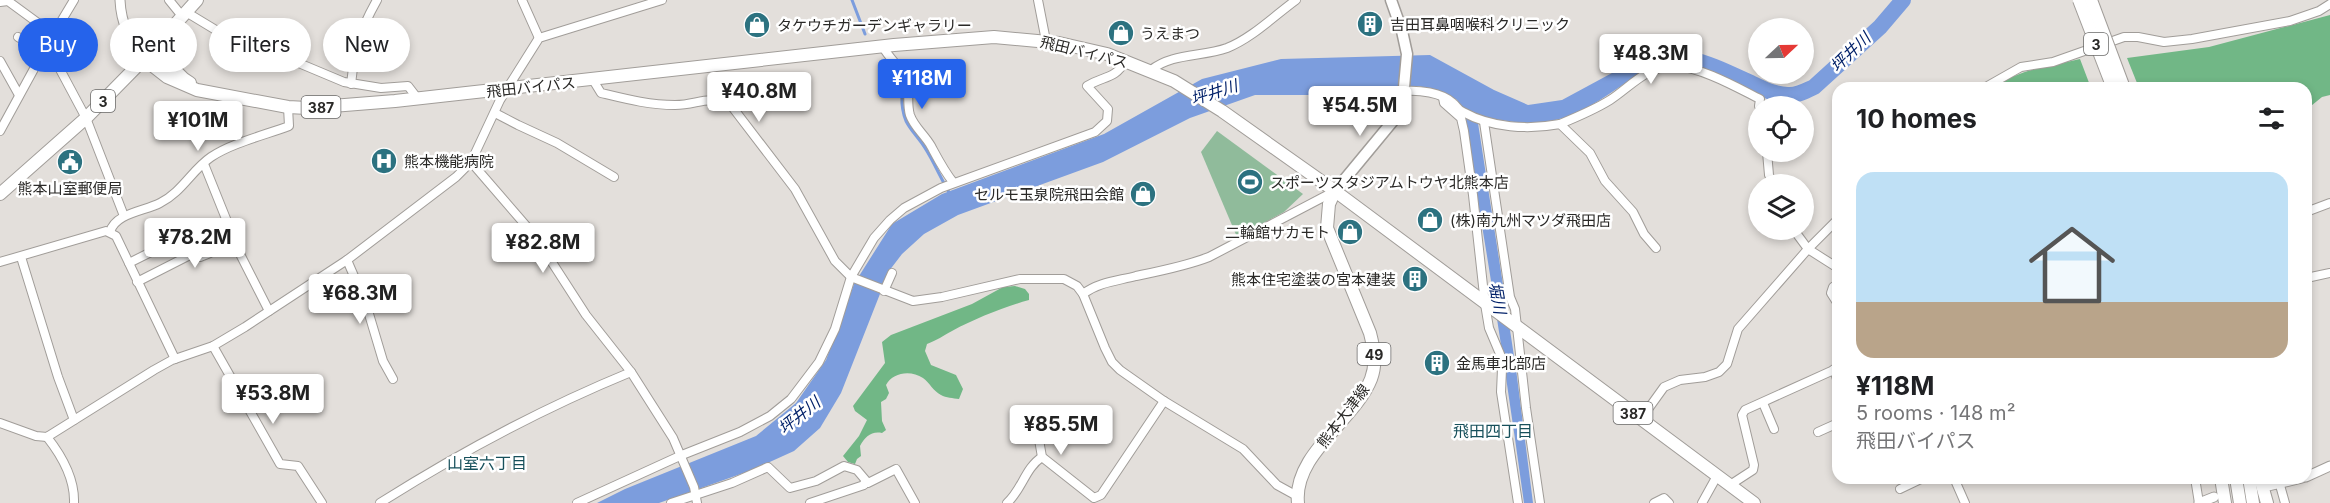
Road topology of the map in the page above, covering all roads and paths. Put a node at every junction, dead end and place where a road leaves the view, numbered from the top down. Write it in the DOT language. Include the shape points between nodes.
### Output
graph roads {
  1 [pos="74,0"];
  2 [pos="120,0"];
  3 [pos="169,0"];
  4 [pos="197,0"];
  5 [pos="377,0"];
  6 [pos="522,0"];
  7 [pos="662,0"];
  8 [pos="1038,0"];
  9 [pos="1296,0"];
  10 [pos="1391,0"];
  11 [pos="2079,0"];
  12 [pos="2091,0"];
  13 [pos="0,2"];
  14 [pos="2330,4"];
  15 [pos="182,17"];
  16 [pos="31,18"];
  17 [pos="63,18"];
  18 [pos="123,18"];
  19 [pos="539,38"];
  20 [pos="1046,41"];
  21 [pos="883,47"];
  22 [pos="0,61"];
  23 [pos="1125,61"];
  24 [pos="1151,70"];
  25 [pos="32,72"];
  26 [pos="59,72"];
  27 [pos="131,72"];
  28 [pos="161,72"];
  29 [pos="593,80"];
  30 [pos="1995,82"];
  31 [pos="2112,82"];
  32 [pos="2122,82"];
  33 [pos="351,84"];
  34 [pos="508,89"];
  35 [pos="1404,89"];
  36 [pos="207,92"];
  37 [pos="19,95"];
  38 [pos="1754,96"];
  39 [pos="1443,98"];
  40 [pos="418,99"];
  41 [pos="288,107"];
  42 [pos="495,112"];
  43 [pos="86,118"];
  44 [pos="1482,121"];
  45 [pos="1560,124"];
  46 [pos="0,131"];
  47 [pos="471,162"];
  48 [pos="204,164"];
  49 [pos="614,177"];
  50 [pos="953,182"];
  51 [pos="1335,192"];
  52 [pos="0,194"];
  53 [pos="2330,203"];
  54 [pos="2312,210"];
  55 [pos="124,216"];
  56 [pos="1832,225"];
  57 [pos="231,229"];
  58 [pos="110,232"];
  59 [pos="1801,240"];
  60 [pos="163,246"];
  61 [pos="1656,248"];
  62 [pos="1808,249"];
  63 [pos="21,257"];
  64 [pos="346,260"];
  65 [pos="0,262"];
  66 [pos="129,263"];
  67 [pos="1832,264"];
  68 [pos="892,273"];
  69 [pos="2330,273"];
  70 [pos="2312,278"];
  71 [pos="854,279"];
  72 [pos="137,282"];
  73 [pos="882,290"];
  74 [pos="1083,294"];
  75 [pos="1487,306"];
  76 [pos="268,311"];
  77 [pos="1515,326"];
  78 [pos="213,346"];
  79 [pos="175,359"];
  80 [pos="1832,370"];
  81 [pos="631,372"];
  82 [pos="393,379"];
  83 [pos="1164,401"];
  84 [pos="1763,403"];
  85 [pos="1044,412"];
  86 [pos="1641,419"];
  87 [pos="74,420"];
  88 [pos="0,423"];
  89 [pos="1832,426"];
  90 [pos="1774,429"];
  91 [pos="1818,432"];
  92 [pos="47,437"];
  93 [pos="1042,457"];
  94 [pos="683,458"];
  95 [pos="2330,466"];
  96 [pos="2312,474"];
  97 [pos="1717,476"];
  98 [pos="865,481"];
  99 [pos="1910,484"];
  100 [pos="1957,484"];
  101 [pos="2196,484"];
  102 [pos="2220,484"];
  103 [pos="2237,484"];
  104 [pos="2250,484"];
  105 [pos="2264,484"];
  106 [pos="2280,484"];
  107 [pos="1730,485"];
  108 [pos="1900,489"];
  109 [pos="696,495"];
  110 [pos="1297,499"];
  111 [pos="2219,500"];
  112 [pos="824,501"];
  113 [pos="74,503"];
  114 [pos="322,503"];
  115 [pos="380,503"];
  116 [pos="577,503"];
  117 [pos="671,503"];
  118 [pos="810,503"];
  119 [pos="915,503"];
  120 [pos="1007,503"];
  121 [pos="1518,503"];
  122 [pos="1540,503"];
  123 [pos="1654,503"];
  124 [pos="1669,503"];
  125 [pos="1702,503"];
  126 [pos="1754,503"];
  127 [pos="1965,503"];
  128 [pos="2199,503"];
  129 [pos="2241,503"];
  130 [pos="2253,503"];
  131 [pos="2266,503"];
  132 [pos="2285,503"];
  1 -- 17 [label="street"];
  2 -- 18 [label="street"];
  3 -- 15 [label="street"];
  4 -- 15 [label="main road, 3"];
  5 -- 33 [label="street" via="356,47"];
  6 -- 19 [label="street"];
  7 -- 19 [label="street"];
  8 -- 20 [label="street"];
  9 -- 24 [label="street" via="1236,44 1167,60"];
  10 -- 35 [label="main road" via="1407,54"];
  11 -- 31 [label="main road, 3, bridge"];
  12 -- 32 [label="main road, 3, bridge"];
  13 -- 16 [label="street" via="8,1"];
  14 -- 30 [label="street" via="2290,21 2192,39 2164,42 2124,37 2053,62 2021,67"];
  15 -- 33 [label="street"];
  15 -- 36 [label="main road" via="169,50 170,59 181,77"];
  19 -- 34 [label="street"];
  20 -- 21 [label="main road, 飛田バイパス / 387" via="994,37"];
  20 -- 23 [label="main road, 飛田バイパス / 387"];
  21 -- 29 [label="main road, 飛田バイパス / 387"];
  21 -- 50 [label="street" via="904,74 914,123"];
  22 -- 37 [label="street"];
  23 -- 24 [label="main road, 飛田バイパス / 387"];
  23 -- 50 [label="street" via="1115,74 1087,86 1108,109 1107,122 1102,127"];
  24 -- 51 [label="main road, 飛田バイパス / 387" via="1219,109"];
  25 -- 37 [label="street"];
  26 -- 43 [label="street"];
  27 -- 43 [label="main road, 3"];
  28 -- 36 [label="main road, 飛田バイパス / 387"];
  29 -- 34 [label="main road, 飛田バイパス / 387"];
  29 -- 71 [label="street" via="601,93 646,104 678,105 715,99 730,104 795,189 835,261"];
  33 -- 40 [label="street" via="408,86"];
  34 -- 40 [label="main road, 飛田バイパス / 387"];
  34 -- 42 [label="street"];
  35 -- 39 [label="street"];
  35 -- 51 [label="main road" via="1397,116"];
  36 -- 41 [label="main road, 飛田バイパス / 387"];
  37 -- 46 [label="street"];
  38 -- 45 [label="street" via="1701,72 1673,65 1650,71 1612,99"];
  39 -- 44 [label="street"];
  39 -- 75 [label="street" via="1461,118"];
  40 -- 41 [label="main road, 飛田バイパス / 387"];
  41 -- 48 [label="street" via="289,126 219,153"];
  42 -- 47 [label="street"];
  42 -- 49 [label="street" via="557,142"];
  43 -- 52 [label="main road, 3"];
  43 -- 55 [label="street"];
  44 -- 45 [label="street" via="1531,127"];
  44 -- 77 [label="street"];
  45 -- 61 [label="street" via="1590,153 1605,181 1633,212"];
  47 -- 64 [label="street"];
  47 -- 81 [label="street" via="535,236 586,315"];
  48 -- 55 [label="street" via="172,196"];
  48 -- 57 [label="street"];
  50 -- 71 [label="street" via="926,194 890,220 874,238"];
  51 -- 74 [label="street" via="1209,257 1110,282"];
  51 -- 75 [label="main road, 飛田バイパス / 387"];
  51 -- 110 [label="main road, 熊本大津線 / 49" via="1329,204 1327,228 1370,333 1374,363 1371,379 1359,398 1307,465"];
  53 -- 54 [label="street"];
  55 -- 58 [label="street"];
  56 -- 62 [label="street"];
  57 -- 72 [label="street" via="210,254 190,255"];
  57 -- 76 [label="street"];
  58 -- 63 [label="street"];
  58 -- 66 [label="street" via="116,236"];
  59 -- 62 [label="street"];
  60 -- 66 [label="street"];
  62 -- 67 [label="street"];
  62 -- 86 [label="street" via="1738,329 1727,364 1719,372 1664,387"];
  63 -- 65 [label="street"];
  63 -- 87 [label="street"];
  64 -- 76 [label="street"];
  64 -- 82 [label="street" via="366,304 383,362"];
  66 -- 72 [label="street"];
  68 -- 73 [label="street"];
  69 -- 70 [label="street"];
  71 -- 73 [label="street"];
  71 -- 94 [label="street" via="819,362 791,399 748,429"];
  72 -- 79 [label="street"];
  73 -- 74 [label="street" via="913,301 1020,279 1051,278 1064,279"];
  74 -- 83 [label="street" via="1112,362"];
  75 -- 77 [label="main road, 飛田バイパス / 387"];
  75 -- 121 [label="street" via="1489,327 1500,354 1501,392"];
  76 -- 78 [label="street"];
  77 -- 86 [label="main road, 飛田バイパス / 387"];
  77 -- 122 [label="street"];
  78 -- 79 [label="street"];
  78 -- 114 [label="street" via="280,464 298,466"];
  79 -- 87 [label="street"];
  80 -- 84 [label="street"];
  81 -- 94 [label="street"];
  81 -- 115 [label="street" via="492,435"];
  83 -- 93 [label="street" via="1099,498"];
  83 -- 110 [label="street" via="1243,449"];
  84 -- 90 [label="street"];
  84 -- 107 [label="street" via="1742,415 1753,470"];
  85 -- 93 [label="street" via="1038,434"];
  86 -- 97 [label="main road, 飛田バイパス / 387"];
  87 -- 92 [label="street"];
  88 -- 92 [label="street"];
  89 -- 91 [label="street"];
  92 -- 113 [label="street" via="66,467"];
  93 -- 120 [label="street" via="1035,461"];
  94 -- 109 [label="street"];
  94 -- 116 [label="street"];
  95 -- 96 [label="street"];
  97 -- 107 [label="main road, 飛田バイパス / 387"];
  97 -- 125 [label="street"];
  98 -- 109 [label="street" via="857,470 844,466 816,482 790,488 768,467"];
  98 -- 112 [label="street" via="864,485"];
  98 -- 119 [label="street" via="873,482 896,470"];
  99 -- 108 [label="street"];
  100 -- 127 [label="street"];
  101 -- 128 [label="street"];
  102 -- 111 [label="main road"];
  103 -- 129 [label="main road"];
  104 -- 130 [label="main road"];
  105 -- 131 [label="main road"];
  106 -- 132 [label="street"];
  107 -- 126 [label="main road, 飛田バイパス / 387"];
  109 -- 117 [label="street"];
  111 -- 128 [label="street"];
  112 -- 118 [label="street"];
  123 -- 124 [label="street" via="1664,498"];
}
